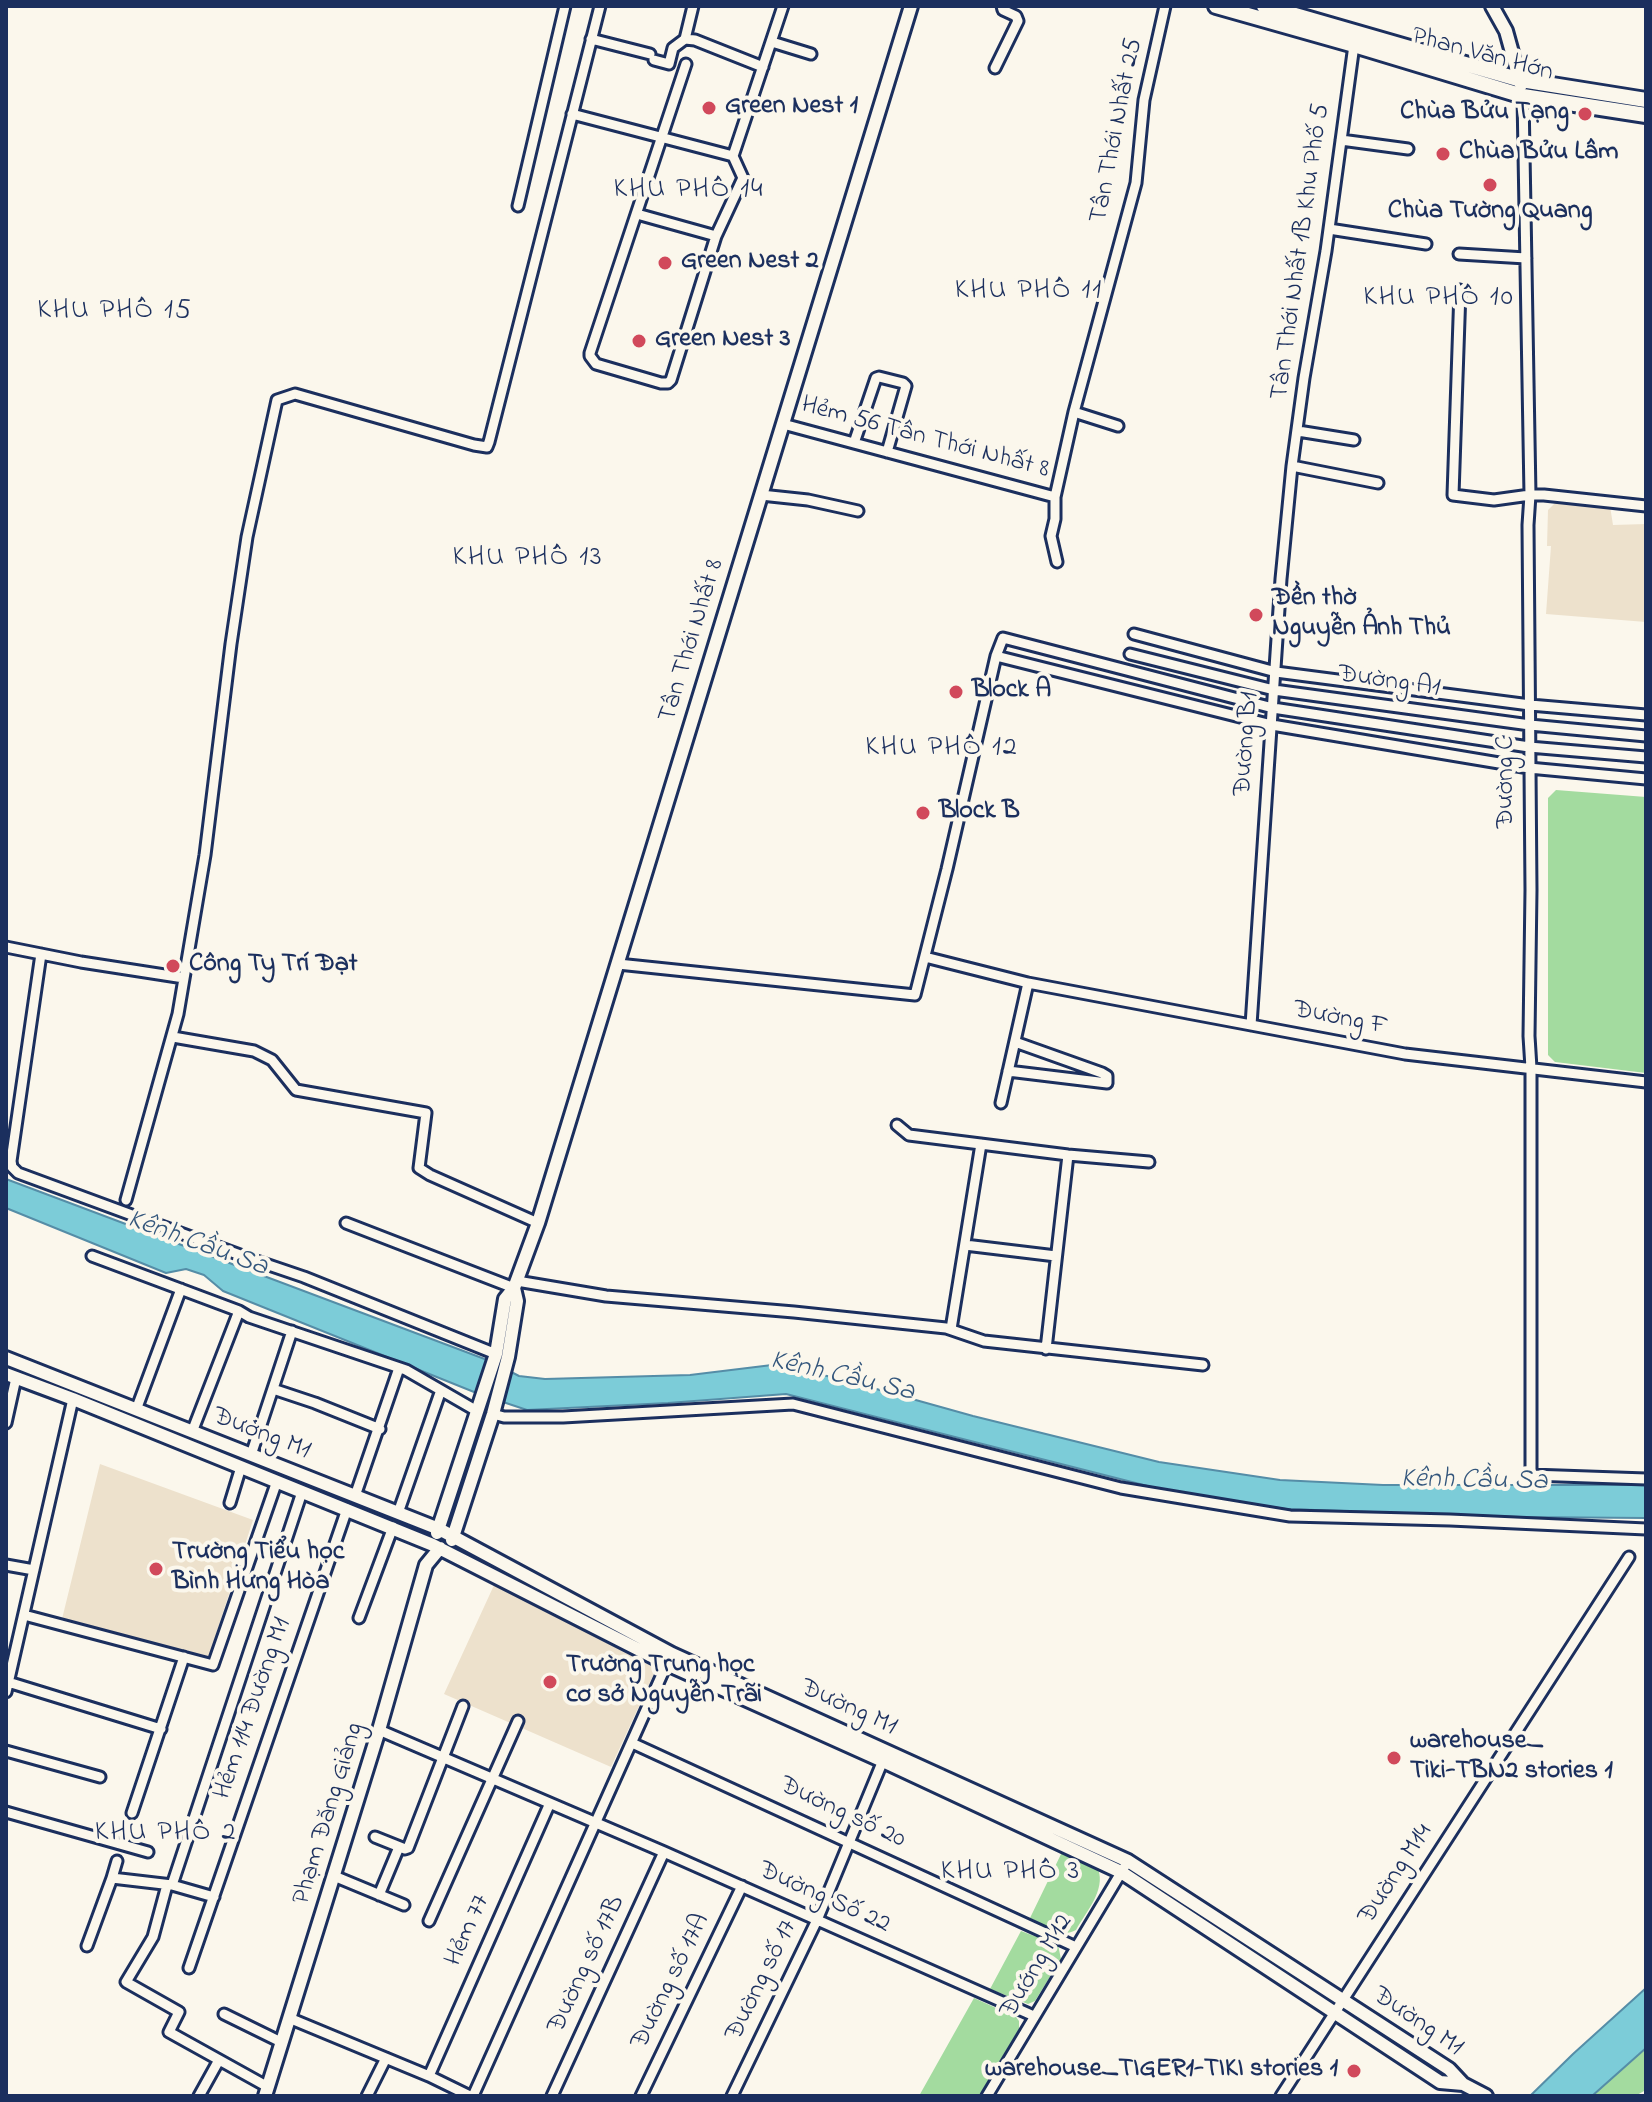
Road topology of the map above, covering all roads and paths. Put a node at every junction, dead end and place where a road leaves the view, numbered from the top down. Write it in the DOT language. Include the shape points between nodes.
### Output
graph roads {
  1 [pos="565,6"];
  2 [pos="600,6"];
  3 [pos="693,6"];
  4 [pos="783,6"];
  5 [pos="911,6"];
  6 [pos="1002,6"];
  7 [pos="1165,6"];
  8 [pos="1216,6"];
  9 [pos="1264,6"];
  10 [pos="1492,6"];
  11 [pos="591,39"];
  12 [pos="685,39"];
  13 [pos="772,42"];
  14 [pos="1354,45"];
  15 [pos="811,54"];
  16 [pos="686,64"];
  17 [pos="763,67"];
  18 [pos="995,68"];
  19 [pos="1521,80"];
  20 [pos="1523,96"];
  21 [pos="1646,100"];
  22 [pos="572,114"];
  23 [pos="1646,115"];
  24 [pos="662,137"];
  25 [pos="1341,140"];
  26 [pos="1408,149"];
  27 [pos="733,156"];
  28 [pos="518,206"];
  29 [pos="637,214"];
  30 [pos="1329,229"];
  31 [pos="716,236"];
  32 [pos="1426,244"];
  33 [pos="1459,254"];
  34 [pos="1526,258"];
  35 [pos="1460,290"];
  36 [pos="1074,412"];
  37 [pos="783,424"];
  38 [pos="1118,426"];
  39 [pos="1298,431"];
  40 [pos="1354,440"];
  41 [pos="854,443"];
  42 [pos="887,452"];
  43 [pos="1292,466"];
  44 [pos="1378,483"];
  45 [pos="761,495"];
  46 [pos="1530,495"];
  47 [pos="1055,497"];
  48 [pos="1646,506"];
  49 [pos="858,511"];
  50 [pos="1057,562"];
  51 [pos="1134,634"];
  52 [pos="1130,654"];
  53 [pos="996,656"];
  54 [pos="1276,672"];
  55 [pos="1274,690"];
  56 [pos="1530,705"];
  57 [pos="1273,708"];
  58 [pos="1646,715"];
  59 [pos="1272,725"];
  60 [pos="1530,725"];
  61 [pos="1646,736"];
  62 [pos="1529,747"];
  63 [pos="1646,757"];
  64 [pos="1529,768"];
  65 [pos="1646,779"];
  66 [pos="6,947"];
  67 [pos="41,954"];
  68 [pos="925,957"];
  69 [pos="618,964"];
  70 [pos="184,978"];
  71 [pos="1028,983"];
  72 [pos="1251,1025"];
  73 [pos="173,1037"];
  74 [pos="1015,1042"];
  75 [pos="1531,1068"];
  76 [pos="1008,1071"];
  77 [pos="1646,1082"];
  78 [pos="1001,1103"];
  79 [pos="897,1125"];
  80 [pos="981,1144"];
  81 [pos="1068,1155"];
  82 [pos="1149,1162"];
  83 [pos="126,1200"];
  84 [pos="346,1223"];
  85 [pos="538,1223"];
  86 [pos="965,1245"];
  87 [pos="92,1256"];
  88 [pos="1056,1256"];
  89 [pos="516,1285"];
  90 [pos="181,1289"];
  91 [pos="239,1311"];
  92 [pos="951,1329"];
  93 [pos="292,1331"];
  94 [pos="1046,1349"];
  95 [pos="502,1356"];
  96 [pos="6,1358"];
  97 [pos="19,1364"];
  98 [pos="1203,1365"];
  99 [pos="399,1368"];
  100 [pos="11,1376"];
  101 [pos="273,1389"];
  102 [pos="441,1390"];
  103 [pos="73,1399"];
  104 [pos="136,1410"];
  105 [pos="477,1411"];
  106 [pos="493,1414"];
  107 [pos="6,1423"];
  108 [pos="380,1429"];
  109 [pos="192,1432"];
  110 [pos="251,1455"];
  111 [pos="241,1467"];
  112 [pos="1646,1479"];
  113 [pos="277,1481"];
  114 [pos="302,1492"];
  115 [pos="355,1496"];
  116 [pos="230,1503"];
  117 [pos="347,1509"];
  118 [pos="398,1513"];
  119 [pos="393,1527"];
  120 [pos="439,1529"];
  121 [pos="1646,1529"];
  122 [pos="454,1536"];
  123 [pos="440,1548"];
  124 [pos="1629,1557"];
  125 [pos="6,1565"];
  126 [pos="34,1570"];
  127 [pos="24,1615"];
  128 [pos="359,1618"];
  129 [pos="184,1657"];
  130 [pos="669,1659"];
  131 [pos="8,1681"];
  132 [pos="463,1706"];
  133 [pos="518,1721"];
  134 [pos="161,1729"];
  135 [pos="379,1730"];
  136 [pos="632,1743"];
  137 [pos="6,1751"];
  138 [pos="885,1756"];
  139 [pos="443,1757"];
  140 [pos="100,1777"];
  141 [pos="491,1778"];
  142 [pos="550,1803"];
  143 [pos="6,1812"];
  144 [pos="132,1813"];
  145 [pos="596,1823"];
  146 [pos="375,1837"];
  147 [pos="849,1841"];
  148 [pos="399,1847"];
  149 [pos="148,1852"];
  150 [pos="664,1852"];
  151 [pos="117,1861"];
  152 [pos="1125,1866"];
  153 [pos="334,1876"];
  154 [pos="112,1878"];
  155 [pos="169,1885"];
  156 [pos="742,1886"];
  157 [pos="379,1895"];
  158 [pos="214,1897"];
  159 [pos="404,1905"];
  160 [pos="817,1920"];
  161 [pos="429,1921"];
  162 [pos="87,1946"];
  163 [pos="1076,1947"];
  164 [pos="189,1968"];
  165 [pos="1343,2000"];
  166 [pos="1335,2012"];
  167 [pos="224,2014"];
  168 [pos="1034,2016"];
  169 [pos="289,2018"];
  170 [pos="281,2042"];
  171 [pos="386,2058"];
  172 [pos="219,2060"];
  173 [pos="429,2076"];
  174 [pos="1463,2084"];
  175 [pos="267,2092"];
  176 [pos="199,2096"];
  177 [pos="367,2096"];
  178 [pos="472,2096"];
  179 [pos="552,2096"];
  180 [pos="641,2096"];
  181 [pos="732,2096"];
  182 [pos="987,2096"];
  183 [pos="1281,2096"];
  184 [pos="1486,2096"];
  1 -- 28 [label="street"];
  2 -- 11 [label="street"];
  3 -- 12 [label="street"];
  4 -- 13 [label="street"];
  5 -- 37 [label="street, Tân Thới Nhất 8"];
  6 -- 18 [label="street" via="1018,21"];
  7 -- 36 [label="street, Tân Thới Nhất 25" via="1144,100 1136,183"];
  8 -- 14 [label="main road, Phan Văn Hớn"];
  9 -- 19 [label="main road, Phan Văn Hớn"];
  10 -- 19 [label="street"];
  11 -- 12 [label="street" via="669,64 673,48"];
  11 -- 22 [label="street"];
  12 -- 17 [label="street"];
  13 -- 15 [label="street"];
  13 -- 17 [label="street"];
  14 -- 20 [label="main road, Phan Văn Hớn"];
  14 -- 25 [label="street, Tân Thới Nhất 1B Khu Phố 5"];
  16 -- 24 [label="street"];
  17 -- 27 [label="street"];
  19 -- 20 [label="street"];
  19 -- 21 [label="main road, Phan Văn Hớn"];
  20 -- 23 [label="main road, Phan Văn Hớn"];
  20 -- 34 [label="street, Đường C"];
  22 -- 24 [label="street"];
  22 -- 70 [label="street" via="487,447 295,394 277,400 247,537"];
  24 -- 27 [label="street"];
  24 -- 29 [label="street"];
  25 -- 26 [label="street"];
  25 -- 30 [label="street, Tân Thới Nhất 1B Khu Phố 5"];
  27 -- 31 [label="street" via="743,178"];
  29 -- 31 [label="street"];
  29 -- 31 [label="street" via="590,356 596,364 661,383 671,380"];
  30 -- 32 [label="street"];
  30 -- 39 [label="street, Tân Thới Nhất 1B Khu Phố 5"];
  33 -- 34 [label="street"];
  34 -- 46 [label="street, Đường C"];
  35 -- 46 [label="street" via="1453,495 1494,500"];
  36 -- 38 [label="street"];
  36 -- 47 [label="street, Tân Thới Nhất 25"];
  37 -- 41 [label="street, Hẻm 56 Tân Thới Nhất 8"];
  37 -- 45 [label="street, Tân Thới Nhất 8"];
  39 -- 40 [label="street"];
  39 -- 43 [label="street, Tân Thới Nhất 1B Khu Phố 5"];
  41 -- 42 [label="street, Hẻm 56 Tân Thới Nhất 8"];
  41 -- 42 [label="street" via="876,378 903,383"];
  42 -- 47 [label="street, Hẻm 56 Tân Thới Nhất 8"];
  43 -- 44 [label="street"];
  43 -- 54 [label="street, Đường B1"];
  45 -- 49 [label="street"];
  45 -- 69 [label="street, Tân Thới Nhất 8"];
  46 -- 48 [label="street"];
  46 -- 56 [label="street, Đường C"];
  47 -- 50 [label="street, Tân Thới Nhất 25" via="1051,536"];
  51 -- 54 [label="street, Đường A1"];
  52 -- 55 [label="street, Đường A1"];
  53 -- 57 [label="street, Đường A1" via="1003,638"];
  53 -- 59 [label="street"];
  53 -- 68 [label="street"];
  54 -- 55 [label="street, Đường B1"];
  54 -- 56 [label="street, Đường A1"];
  55 -- 57 [label="street, Đường B1"];
  55 -- 60 [label="street, Đường A1"];
  56 -- 58 [label="street, Đường A1"];
  56 -- 60 [label="street, Đường C"];
  57 -- 59 [label="street, Đường B1"];
  57 -- 62 [label="street, Đường A1"];
  59 -- 64 [label="street"];
  59 -- 72 [label="street, Đường B1"];
  60 -- 61 [label="street, Đường A1"];
  60 -- 62 [label="street, Đường C"];
  62 -- 63 [label="street, Đường A1"];
  62 -- 64 [label="street, Đường C"];
  64 -- 65 [label="street"];
  64 -- 75 [label="street, Đường C"];
  66 -- 67 [label="street"];
  67 -- 70 [label="street"];
  67 -- 95 [label="street" via="11,1161 18,1173"];
  68 -- 69 [label="street" via="915,995"];
  68 -- 71 [label="street, Đường F"];
  69 -- 85 [label="street, Tân Thới Nhất 8"];
  70 -- 73 [label="street"];
  71 -- 72 [label="street, Đường F"];
  71 -- 74 [label="street"];
  72 -- 75 [label="street, Đường F" via="1405,1054"];
  73 -- 83 [label="street"];
  73 -- 85 [label="street" via="254,1051 272,1060 296,1090 426,1113 419,1168"];
  74 -- 76 [label="street"];
  74 -- 76 [label="street" via="1102,1073 1107,1083"];
  75 -- 77 [label="street, Đường F"];
  75 -- 112 [label="street, Đường C" via="1531,1475"];
  76 -- 78 [label="street"];
  79 -- 80 [label="street" via="909,1135"];
  80 -- 81 [label="street"];
  80 -- 86 [label="street"];
  81 -- 82 [label="street"];
  81 -- 88 [label="street"];
  84 -- 89 [label="street"];
  85 -- 89 [label="street, Tân Thới Nhất 8"];
  86 -- 88 [label="street"];
  86 -- 92 [label="street"];
  87 -- 90 [label="street"];
  88 -- 94 [label="street"];
  89 -- 92 [label="street"];
  89 -- 95 [label="street, Tân Thới Nhất 8" via="505,1299"];
  90 -- 91 [label="street"];
  90 -- 104 [label="street"];
  91 -- 93 [label="street"];
  91 -- 109 [label="street"];
  92 -- 94 [label="street" via="984,1341"];
  93 -- 99 [label="street"];
  93 -- 101 [label="street"];
  94 -- 98 [label="street"];
  95 -- 105 [label="street, Phạm Đăng Giảng"];
  95 -- 106 [label="street, Phạm Đăng Giảng"];
  96 -- 97 [label="street, Đường M1"];
  97 -- 100 [label="street"];
  97 -- 104 [label="street, Đường M1"];
  99 -- 102 [label="street"];
  99 -- 108 [label="street"];
  100 -- 103 [label="street, Đường M1"];
  100 -- 107 [label="street"];
  101 -- 108 [label="street"];
  101 -- 110 [label="street"];
  102 -- 105 [label="street"];
  102 -- 118 [label="street"];
  103 -- 111 [label="street, Đường M1"];
  103 -- 126 [label="street"];
  104 -- 109 [label="street, Đường M1"];
  105 -- 120 [label="street, Phạm Đăng Giảng"];
  106 -- 121 [label="street" via="563,1417 793,1404 1121,1488 1290,1516"];
  106 -- 122 [label="street, Phạm Đăng Giảng"];
  108 -- 115 [label="street"];
  109 -- 110 [label="street, Đường M1"];
  110 -- 115 [label="street, Đường M1"];
  111 -- 113 [label="street, Đường M1"];
  111 -- 116 [label="street"];
  113 -- 114 [label="street, Đường M1"];
  113 -- 129 [label="street" via="213,1665"];
  114 -- 117 [label="street, Đường M1"];
  114 -- 155 [label="street"];
  115 -- 118 [label="street, Đường M1"];
  117 -- 119 [label="street, Đường M1"];
  117 -- 158 [label="street, Hẻm 114 Đường M1"];
  118 -- 120 [label="street, Đường M1"];
  119 -- 123 [label="street, Đường M1"];
  119 -- 128 [label="street"];
  120 -- 122 [label="street, Đường M1"];
  120 -- 123 [label="street, Phạm Đăng Giảng"];
  122 -- 123 [label="street, Phạm Đăng Giảng"];
  122 -- 130 [label="street, Đường M1"];
  123 -- 130 [label="street, Đường M1"];
  123 -- 135 [label="street, Phạm Đăng Giảng" via="426,1565"];
  124 -- 165 [label="street, Đường M14"];
  125 -- 126 [label="street"];
  126 -- 127 [label="street"];
  127 -- 129 [label="street"];
  127 -- 131 [label="street"];
  129 -- 134 [label="street"];
  130 -- 136 [label="street"];
  130 -- 138 [label="street, Đường M1"];
  131 -- 134 [label="street"];
  132 -- 139 [label="street"];
  133 -- 141 [label="street"];
  134 -- 144 [label="street"];
  135 -- 139 [label="street, Đường Số 22"];
  135 -- 153 [label="street, Phạm Đăng Giảng"];
  136 -- 145 [label="street"];
  136 -- 147 [label="street, Đường số 20"];
  137 -- 140 [label="street"];
  138 -- 147 [label="street, Đường số 17"];
  138 -- 152 [label="street, Đường M1"];
  139 -- 141 [label="street, Đường Số 22"];
  139 -- 148 [label="street" via="408,1848"];
  141 -- 142 [label="street, Đường Số 22"];
  141 -- 161 [label="street"];
  142 -- 145 [label="street, Đường Số 22"];
  142 -- 173 [label="street, Hẻm 77"];
  143 -- 149 [label="street"];
  145 -- 150 [label="street, Đường Số 22"];
  145 -- 178 [label="street"];
  146 -- 148 [label="street"];
  147 -- 160 [label="street, Đường số 17"];
  147 -- 163 [label="street, Đường số 20"];
  148 -- 157 [label="street"];
  150 -- 156 [label="street, Đường Số 22"];
  150 -- 179 [label="street, Đường số 17B"];
  151 -- 154 [label="street"];
  152 -- 163 [label="street, Đướng M12"];
  152 -- 165 [label="street, Đường M1"];
  152 -- 166 [label="street, Đường M1"];
  153 -- 157 [label="street"];
  153 -- 169 [label="street, Phạm Đăng Giảng"];
  154 -- 155 [label="street"];
  154 -- 162 [label="street"];
  155 -- 158 [label="street"];
  155 -- 172 [label="street" via="153,1937 126,1982 179,2012 169,2032"];
  156 -- 160 [label="street, Đường Số 22"];
  156 -- 180 [label="street, Đường số 17A"];
  157 -- 159 [label="street"];
  158 -- 164 [label="street, Hẻm 114 Đường M1"];
  160 -- 168 [label="street, Đường Số 22"];
  160 -- 181 [label="street, Đường số 17"];
  163 -- 168 [label="street, Đướng M12"];
  165 -- 166 [label="street, Đường M14"];
  165 -- 174 [label="street, Đường M1" via="1449,2069"];
  166 -- 174 [label="street, Đường M1" via="1440,2082"];
  166 -- 183 [label="street, Đường M14"];
  167 -- 170 [label="street"];
  168 -- 182 [label="street, Đướng M12"];
  169 -- 170 [label="street, Phạm Đăng Giảng"];
  169 -- 171 [label="street"];
  170 -- 175 [label="street, Phạm Đăng Giảng"];
  171 -- 173 [label="street"];
  171 -- 177 [label="street"];
  172 -- 175 [label="street"];
  172 -- 176 [label="street"];
  173 -- 178 [label="street"];
  174 -- 184 [label="street, Đường M1"];
}
